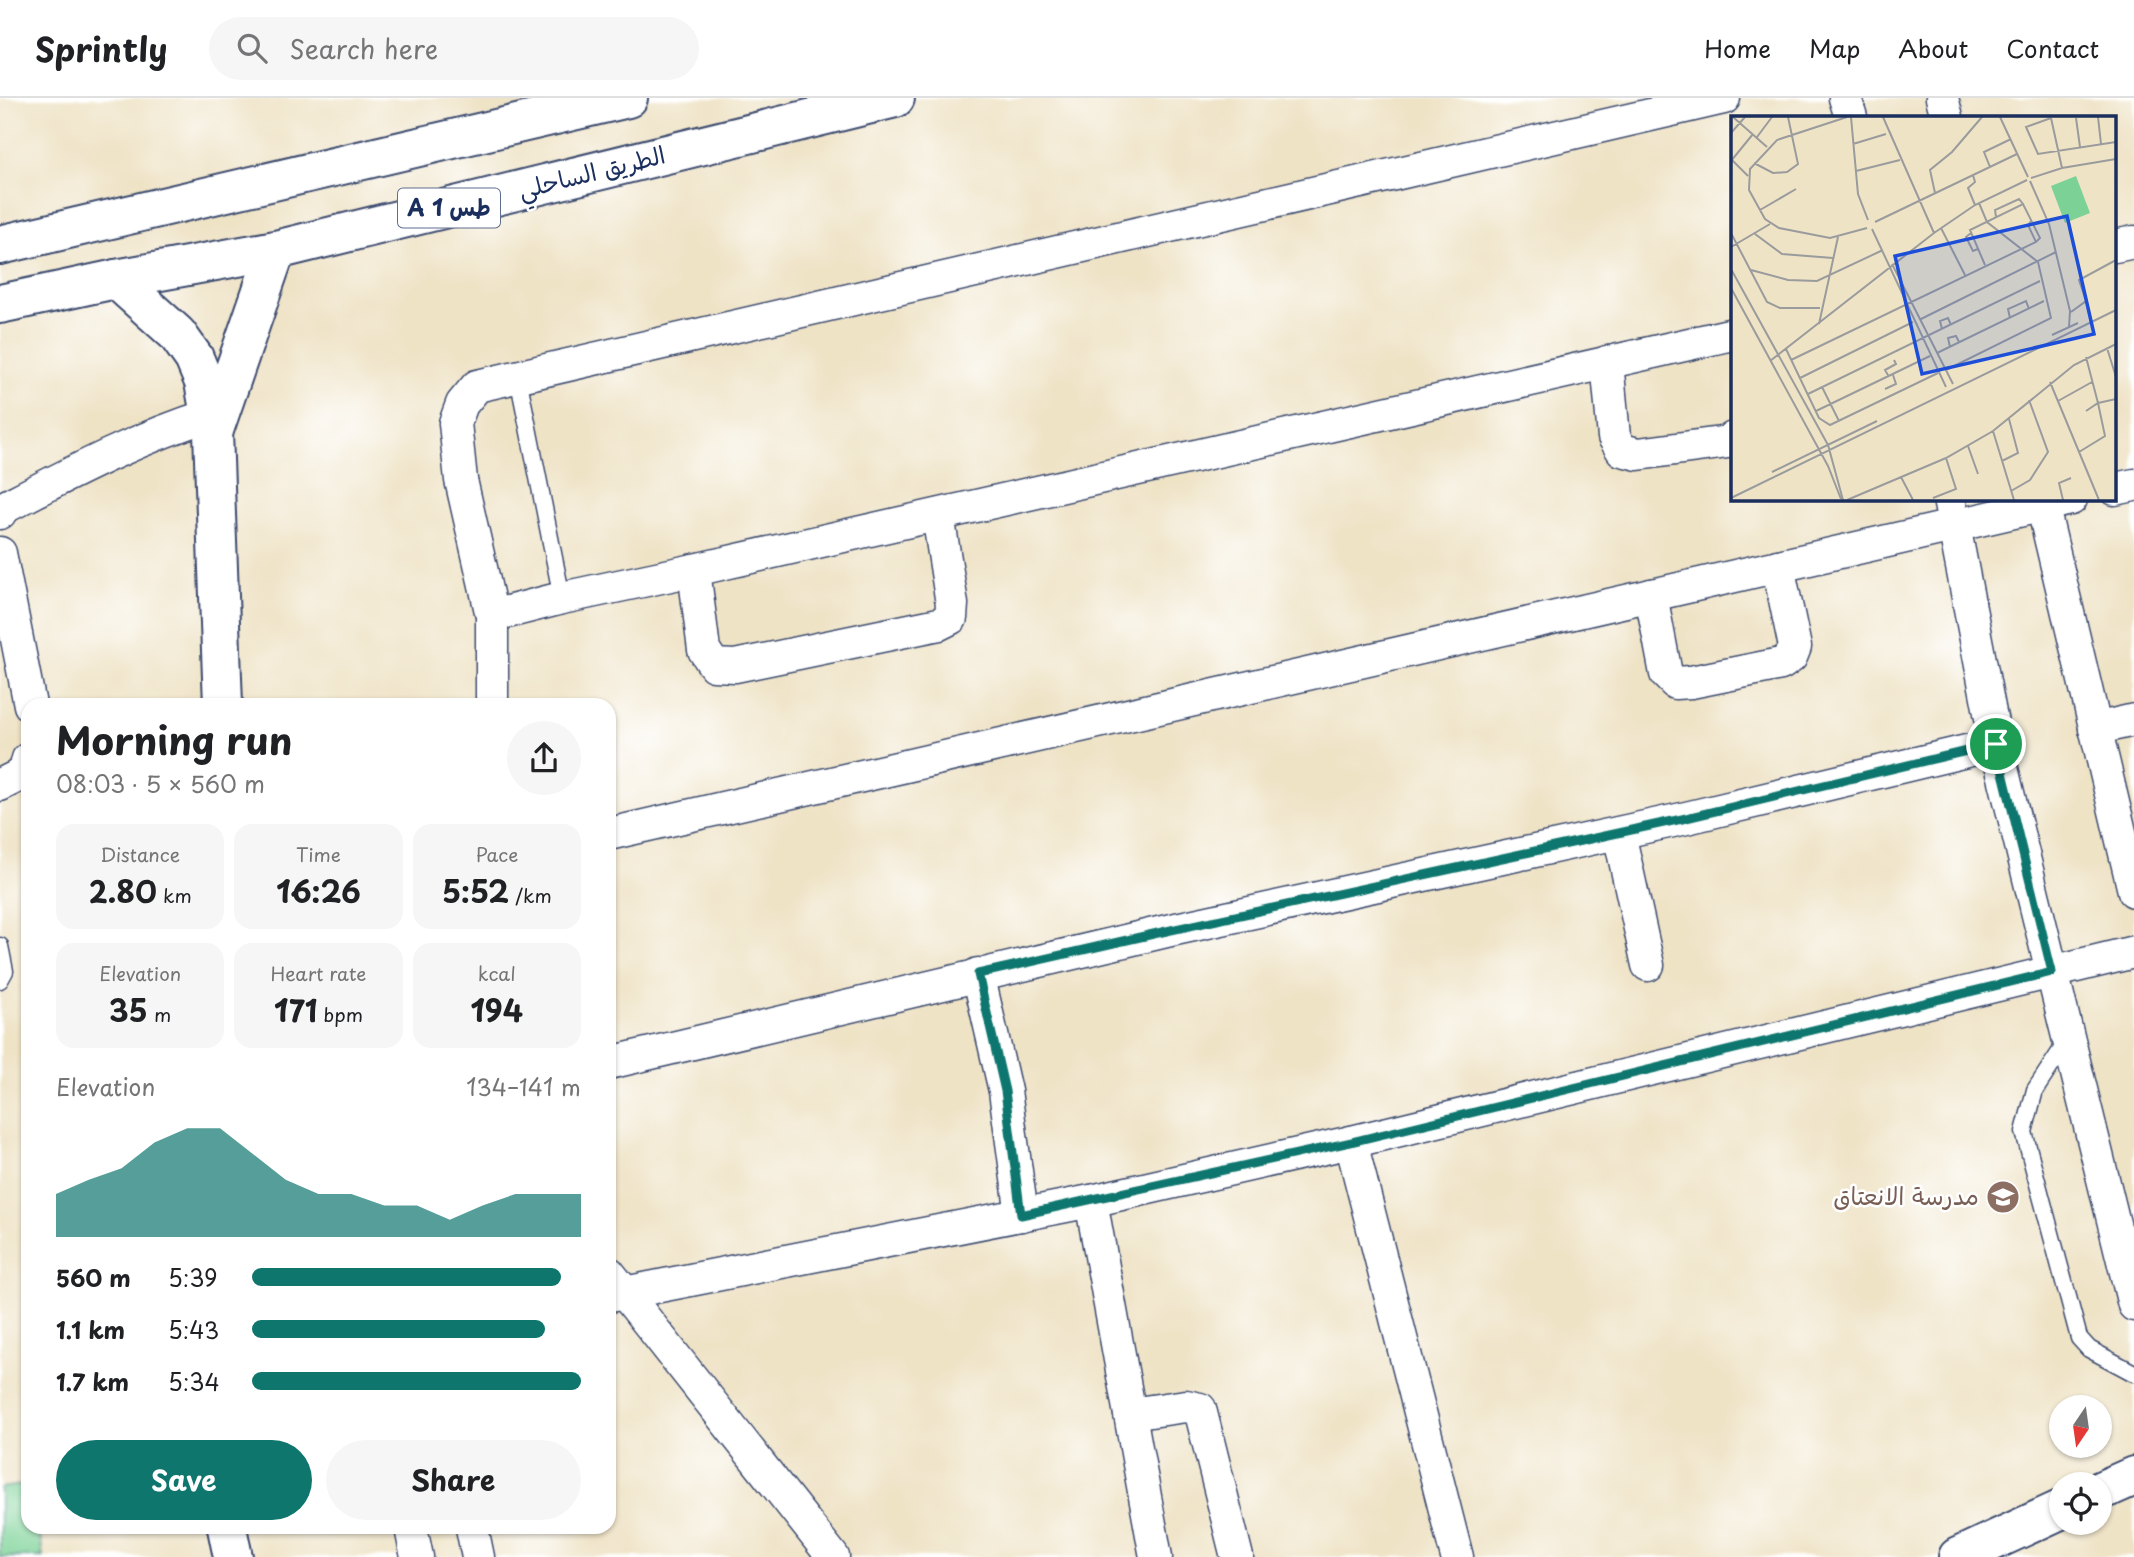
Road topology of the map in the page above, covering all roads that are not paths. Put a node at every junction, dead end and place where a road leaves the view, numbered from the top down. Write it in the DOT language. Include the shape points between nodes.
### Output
graph roads {
  1 [pos="628,98"];
  2 [pos="895,98"];
  3 [pos="1724,98"];
  4 [pos="1845,98"];
  5 [pos="1942,98"];
  6 [pos="1850,116"];
  7 [pos="1947,116"];
  8 [pos="2134,242"];
  9 [pos="0,245"];
  10 [pos="2116,246"];
  11 [pos="276,250"];
  12 [pos="116,279"];
  13 [pos="0,304"];
  14 [pos="1731,342"];
  15 [pos="1607,362"];
  16 [pos="518,377"];
  17 [pos="211,423"];
  18 [pos="1731,440"];
  19 [pos="2134,485"];
  20 [pos="2116,489"];
  21 [pos="2051,501"];
  22 [pos="1952,512"];
  23 [pos="0,513"];
  24 [pos="938,515"];
  25 [pos="0,553"];
  26 [pos="1778,566"];
  27 [pos="694,570"];
  28 [pos="1651,596"];
  29 [pos="562,598"];
  30 [pos="492,616"];
  31 [pos="29,698"];
  32 [pos="223,698"];
  33 [pos="492,698"];
  34 [pos="2134,720"];
  35 [pos="2095,729"];
  36 [pos="1996,744"];
  37 [pos="21,774"];
  38 [pos="0,785"];
  39 [pos="616,833"];
  40 [pos="1619,833"];
  41 [pos="2134,891"];
  42 [pos="0,946"];
  43 [pos="2134,952"];
  44 [pos="1648,965"];
  45 [pos="2052,972"];
  46 [pos="978,974"];
  47 [pos="0,980"];
  48 [pos="2069,1039"];
  49 [pos="616,1061"];
  50 [pos="1351,1142"];
  51 [pos="1091,1201"];
  52 [pos="1021,1215"];
  53 [pos="616,1287"];
  54 [pos="616,1288"];
  55 [pos="2134,1305"];
  56 [pos="2134,1373"];
  57 [pos="1130,1414"];
  58 [pos="2134,1476"];
  59 [pos="2112,1486"];
  60 [pos="2049,1515"];
  61 [pos="228,1534"];
  62 [pos="412,1534"];
  63 [pos="473,1534"];
  64 [pos="233,1557"];
  65 [pos="417,1557"];
  66 [pos="478,1557"];
  67 [pos="833,1557"];
  68 [pos="1156,1557"];
  69 [pos="1237,1557"];
  70 [pos="1457,1557"];
  71 [pos="1958,1557"];
  1 -- 9 [label="main road, A 1 طس"];
  2 -- 11 [label="main road, الطريق الساحلي / A 1 طس"];
  3 -- 16 [label="street"];
  4 -- 6 [label="street"];
  5 -- 7 [label="street"];
  8 -- 10 [label="street"];
  11 -- 12 [label="main road, الطريق الساحلي / A 1 طس"];
  11 -- 17 [label="main road"];
  12 -- 13 [label="main road, الطريق الساحلي / A 1 طس"];
  12 -- 17 [label="main road" via="177,334 194,358 204,382"];
  14 -- 15 [label="street"];
  15 -- 18 [label="street" via="1614,437 1622,450 1637,454"];
  15 -- 24 [label="street"];
  16 -- 29 [label="lane"];
  16 -- 30 [label="street" via="477,386 462,404 455,423 461,480"];
  17 -- 23 [label="street" via="184,423 104,457"];
  17 -- 32 [label="main road"];
  19 -- 20 [label="street"];
  21 -- 22 [label="street"];
  21 -- 35 [label="street"];
  22 -- 26 [label="street"];
  22 -- 36 [label="street"];
  24 -- 27 [label="street"];
  24 -- 27 [label="street" via="951,604 951,618 939,624 735,666 714,665 705,650"];
  25 -- 31 [label="street"];
  26 -- 28 [label="street"];
  26 -- 28 [label="street" via="1795,647 1781,664 1675,683 1666,674"];
  27 -- 29 [label="street"];
  28 -- 39 [label="street"];
  29 -- 30 [label="street"];
  30 -- 33 [label="street"];
  34 -- 35 [label="street"];
  35 -- 41 [label="street"];
  36 -- 40 [label="street"];
  36 -- 45 [label="street"];
  37 -- 38 [label="street"];
  40 -- 44 [label="street"];
  40 -- 46 [label="street"];
  42 -- 47 [label="lane" via="5,971"];
  43 -- 45 [label="street"];
  45 -- 48 [label="street"];
  45 -- 50 [label="street"];
  46 -- 49 [label="street"];
  46 -- 52 [label="street" via="1005,1091"];
  48 -- 55 [label="street"];
  48 -- 56 [label="lane" via="2035,1090 2024,1132 2079,1338 2088,1349"];
  50 -- 51 [label="street"];
  50 -- 70 [label="street"];
  51 -- 52 [label="street"];
  51 -- 57 [label="street"];
  52 -- 53 [label="street"];
  54 -- 67 [label="street"];
  57 -- 68 [label="street"];
  57 -- 69 [label="street" via="1186,1406 1200,1409"];
  58 -- 59 [label="main road"];
  60 -- 71 [label="main road"];
  61 -- 64 [label="main road"];
  62 -- 65 [label="street"];
  63 -- 66 [label="street"];
}
